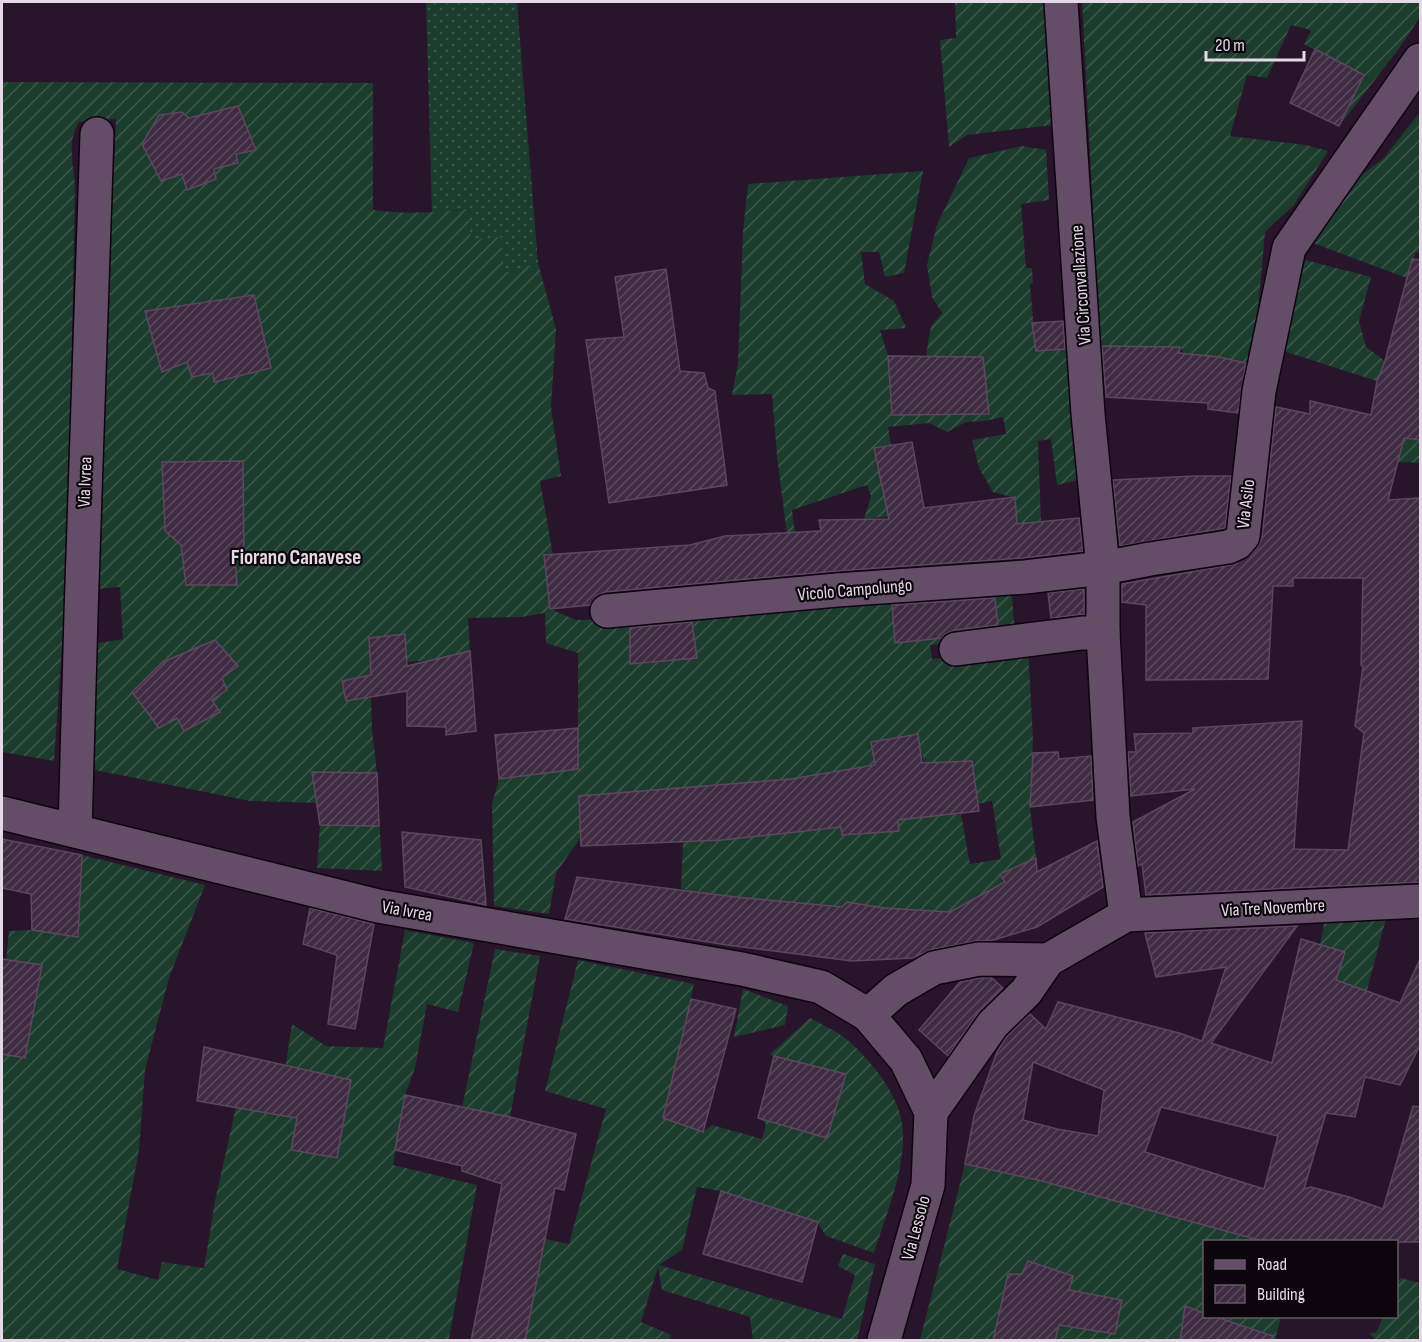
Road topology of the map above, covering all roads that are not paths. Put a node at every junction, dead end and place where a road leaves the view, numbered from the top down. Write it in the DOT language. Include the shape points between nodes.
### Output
graph roads {
  1 [pos="1061,2"];
  2 [pos="1420,60"];
  3 [pos="98,134"];
  4 [pos="1103,568"];
  5 [pos="607,611"];
  6 [pos="1103,633"];
  7 [pos="956,650"];
  8 [pos="2,813"];
  9 [pos="75,831"];
  10 [pos="1420,900"];
  11 [pos="1126,915"];
  12 [pos="1048,960"];
  13 [pos="868,1015"];
  14 [pos="931,1112"];
  15 [pos="884,1341"];
  1 -- 4 [label="street, Via Circonvallazione" via="1088,414"];
  2 -- 4 [label="street, Via Asilo" via="1289,248 1259,391 1243,536 1228,547"];
  3 -- 9 [label="street, Via Ivrea"];
  4 -- 5 [label="street, Vicolo Campolungo"];
  4 -- 6 [label="street"];
  6 -- 7 [label="street"];
  6 -- 11 [label="street" via="1113,817"];
  8 -- 9 [label="street, Via Ivrea"];
  9 -- 13 [label="street, Via Ivrea" via="378,906 742,969 821,987"];
  10 -- 11 [label="street, Via Tre Novembre"];
  11 -- 12 [label="street"];
  12 -- 13 [label="street" via="979,959 933,968 896,990"];
  12 -- 14 [label="street" via="1026,992 993,1024"];
  13 -- 14 [label="street, Via Ivrea" via="906,1060"];
  14 -- 15 [label="street, Via Lessolo" via="928,1185"];
}
